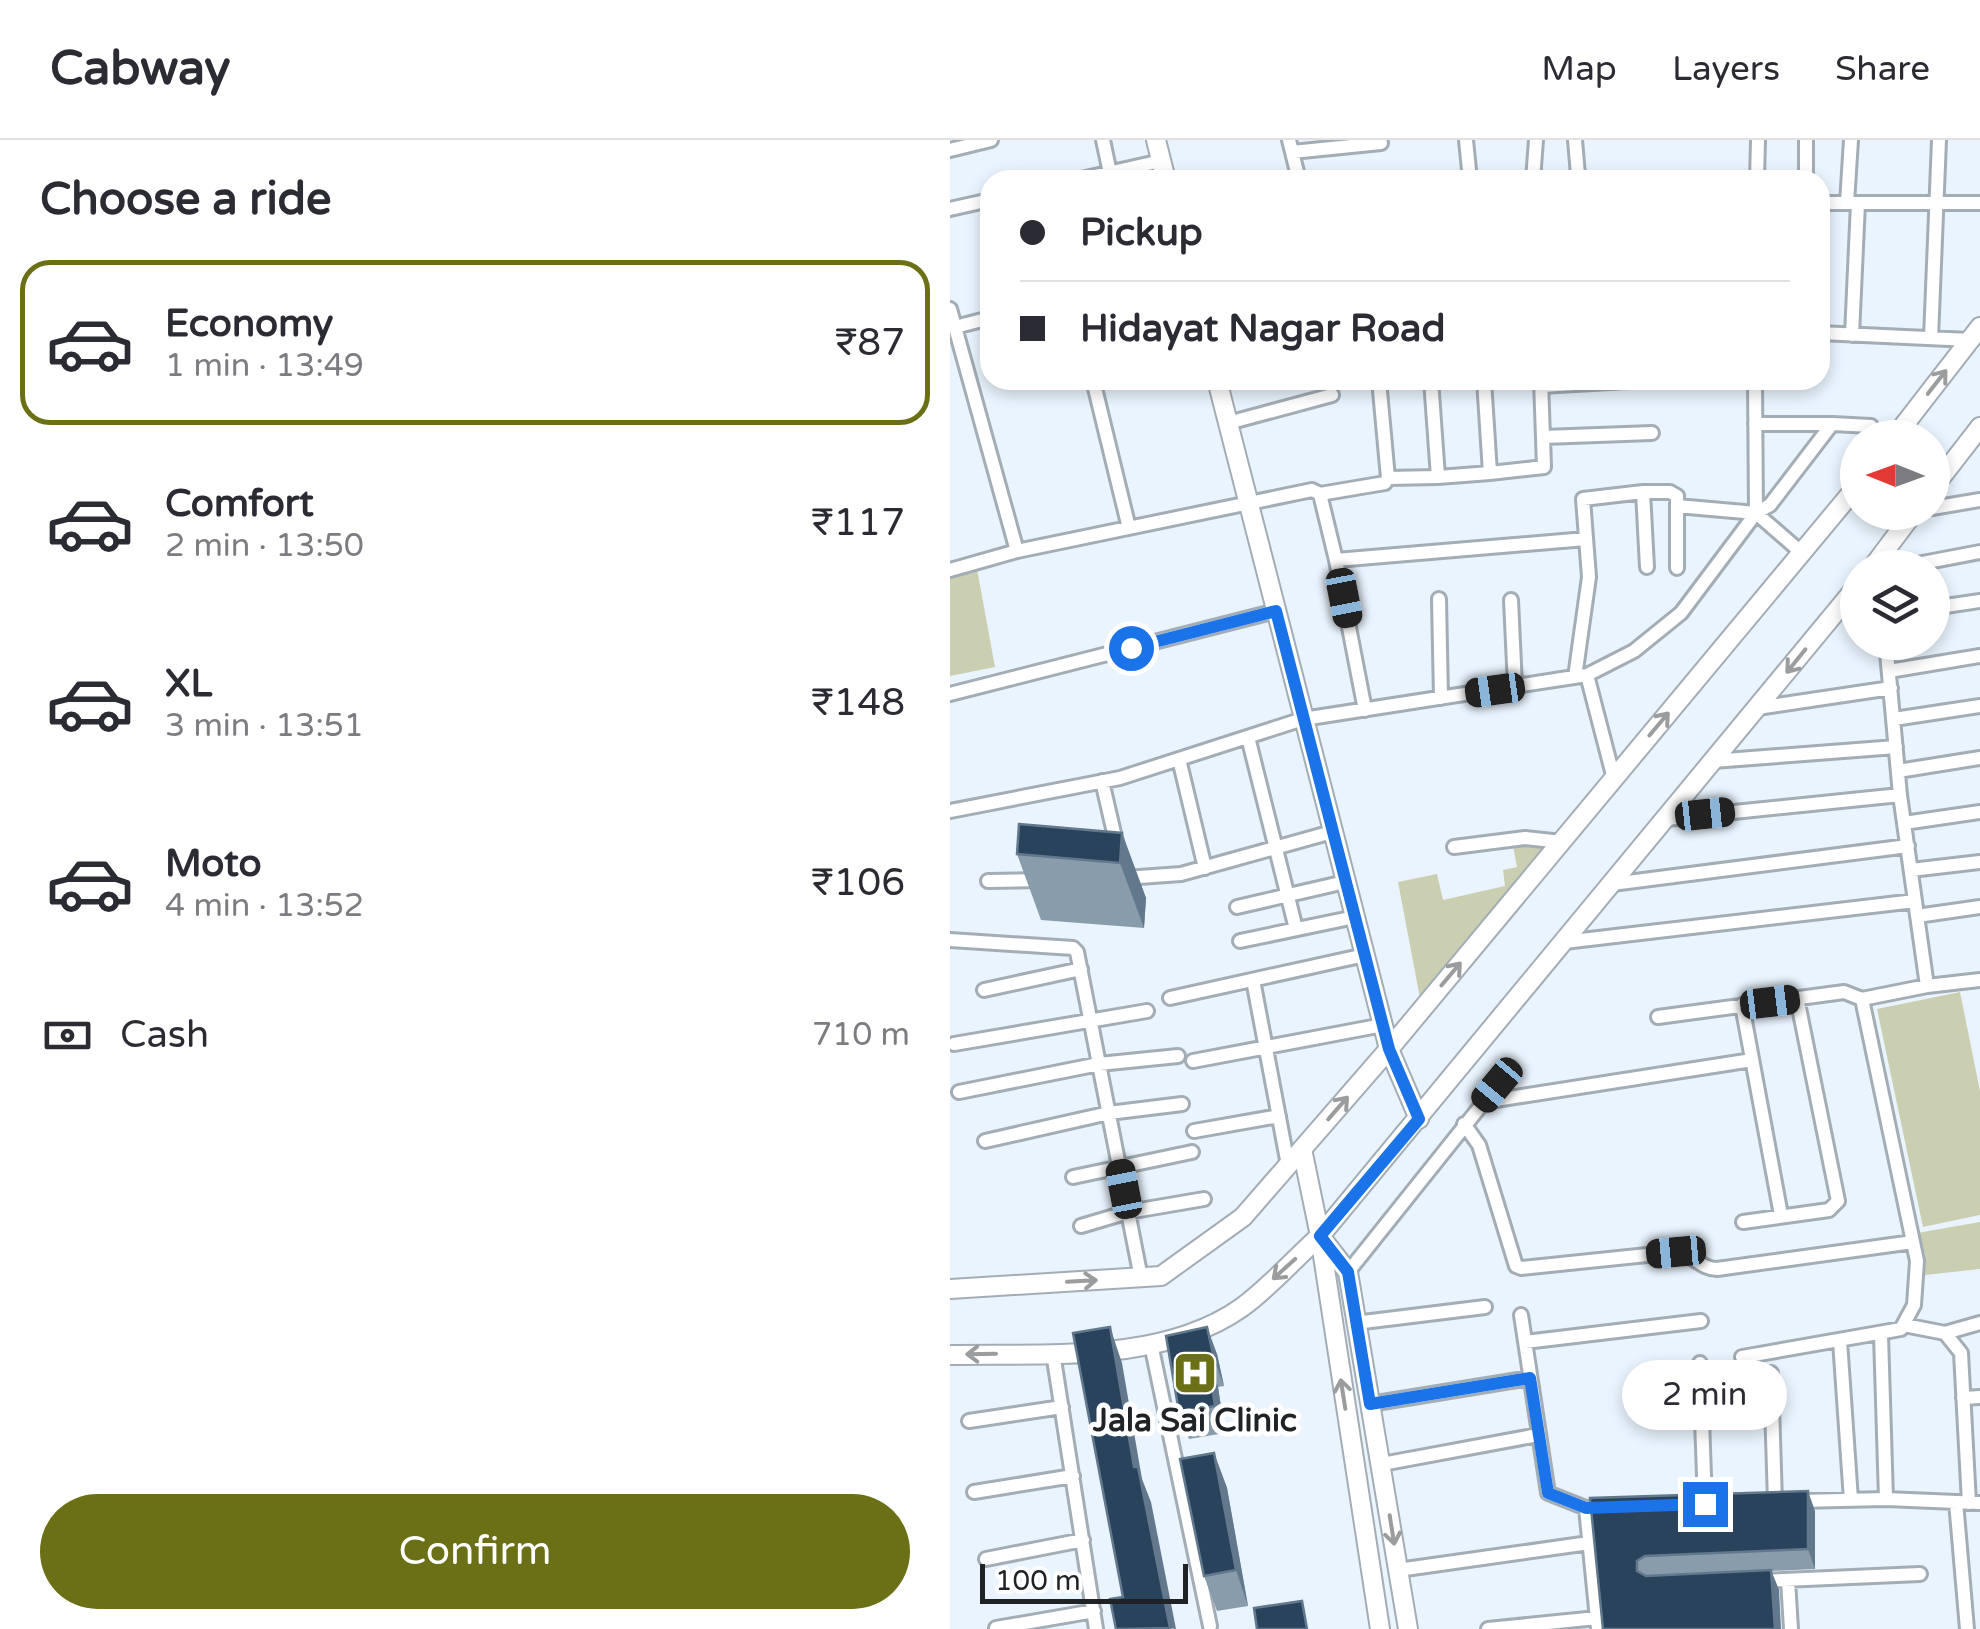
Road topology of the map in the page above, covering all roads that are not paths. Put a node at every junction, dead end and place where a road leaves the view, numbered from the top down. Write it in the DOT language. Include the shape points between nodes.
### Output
graph roads {
  1 [pos="991,140"];
  2 [pos="1103,140"];
  3 [pos="1156,140"];
  4 [pos="1466,140"];
  5 [pos="1536,140"];
  6 [pos="1575,140"];
  7 [pos="1758,140"];
  8 [pos="1806,140"];
  9 [pos="1851,140"];
  10 [pos="1939,140"];
  11 [pos="1380,143"];
  12 [pos="1290,146"];
  13 [pos="950,150"];
  14 [pos="1110,170"];
  15 [pos="1163,170"];
  16 [pos="1469,170"];
  17 [pos="1534,170"];
  18 [pos="1578,170"];
  19 [pos="1757,170"];
  20 [pos="1806,170"];
  21 [pos="980,202"];
  22 [pos="1830,203"];
  23 [pos="1852,203"];
  24 [pos="1940,203"];
  25 [pos="1980,203"];
  26 [pos="950,208"];
  27 [pos="950,309"];
  28 [pos="980,321"];
  29 [pos="955,328"];
  30 [pos="1830,333"];
  31 [pos="1975,333"];
  32 [pos="1852,334"];
  33 [pos="1931,338"];
  34 [pos="1095,390"];
  35 [pos="1220,390"];
  36 [pos="1380,390"];
  37 [pos="1433,390"];
  38 [pos="1485,390"];
  39 [pos="1541,390"];
  40 [pos="1755,390"];
  41 [pos="1332,395"];
  42 [pos="1908,420"];
  43 [pos="1228,422"];
  44 [pos="1755,424"];
  45 [pos="1832,424"];
  46 [pos="1840,424"];
  47 [pos="1980,428"];
  48 [pos="1652,433"];
  49 [pos="1544,436"];
  50 [pos="1973,444"];
  51 [pos="1950,469"];
  52 [pos="1490,473"];
  53 [pos="1438,477"];
  54 [pos="1386,483"];
  55 [pos="1643,492"];
  56 [pos="1320,494"];
  57 [pos="1980,500"];
  58 [pos="1250,504"];
  59 [pos="1950,505"];
  60 [pos="1677,506"];
  61 [pos="1840,507"];
  62 [pos="1756,513"];
  63 [pos="1129,528"];
  64 [pos="1586,538"];
  65 [pos="1018,550"];
  66 [pos="1980,552"];
  67 [pos="1802,553"];
  68 [pos="1950,558"];
  69 [pos="1336,560"];
  70 [pos="1646,567"];
  71 [pos="1677,568"];
  72 [pos="950,570"];
  73 [pos="1440,600"];
  74 [pos="1512,600"];
  75 [pos="1980,602"];
  76 [pos="1950,606"];
  77 [pos="1840,607"];
  78 [pos="1276,611"];
  79 [pos="1980,656"];
  80 [pos="1889,660"];
  81 [pos="1890,670"];
  82 [pos="1581,676"];
  83 [pos="1516,686"];
  84 [pos="1891,688"];
  85 [pos="950,694"];
  86 [pos="1441,698"];
  87 [pos="1980,706"];
  88 [pos="1757,708"];
  89 [pos="1365,710"];
  90 [pos="1302,719"];
  91 [pos="1894,719"];
  92 [pos="1248,737"];
  93 [pos="1896,747"];
  94 [pos="1980,758"];
  95 [pos="1179,759"];
  96 [pos="1713,761"];
  97 [pos="1898,771"];
  98 [pos="1614,779"];
  99 [pos="1102,782"];
  100 [pos="1900,794"];
  101 [pos="950,811"];
  102 [pos="1980,812"];
  103 [pos="1666,818"];
  104 [pos="1904,823"];
  105 [pos="1332,832"];
  106 [pos="1562,842"];
  107 [pos="1908,846"];
  108 [pos="1454,847"];
  109 [pos="1276,848"];
  110 [pos="1980,862"];
  111 [pos="1205,868"];
  112 [pos="1911,870"];
  113 [pos="1105,878"];
  114 [pos="1125,878"];
  115 [pos="1046,880"];
  116 [pos="988,881"];
  117 [pos="1345,882"];
  118 [pos="1612,884"];
  119 [pos="1286,896"];
  120 [pos="1915,901"];
  121 [pos="1237,907"];
  122 [pos="1980,907"];
  123 [pos="1917,916"];
  124 [pos="1354,917"];
  125 [pos="1296,929"];
  126 [pos="950,940"];
  127 [pos="1240,941"];
  128 [pos="1564,942"];
  129 [pos="1364,955"];
  130 [pos="1080,968"];
  131 [pos="1252,980"];
  132 [pos="1980,980"];
  133 [pos="1927,986"];
  134 [pos="984,990"];
  135 [pos="1170,998"];
  136 [pos="1797,998"];
  137 [pos="1862,999"];
  138 [pos="1742,1005"];
  139 [pos="1147,1011"];
  140 [pos="1658,1016"];
  141 [pos="1090,1020"];
  142 [pos="1383,1025"];
  143 [pos="954,1044"];
  144 [pos="1266,1047"];
  145 [pos="1389,1049"];
  146 [pos="1178,1056"];
  147 [pos="1752,1060"];
  148 [pos="1192,1061"];
  149 [pos="1099,1064"];
  150 [pos="1511,1068"];
  151 [pos="959,1092"];
  152 [pos="1482,1102"];
  153 [pos="1182,1104"];
  154 [pos="1109,1113"];
  155 [pos="1280,1116"];
  156 [pos="1419,1119"];
  157 [pos="1464,1124"];
  158 [pos="1194,1131"];
  159 [pos="985,1141"];
  160 [pos="1302,1149"];
  161 [pos="1192,1152"];
  162 [pos="1288,1165"];
  163 [pos="1119,1166"];
  164 [pos="1074,1178"];
  165 [pos="1204,1199"];
  166 [pos="1128,1212"];
  167 [pos="1781,1215"];
  168 [pos="1742,1222"];
  169 [pos="1081,1226"];
  170 [pos="1320,1236"];
  171 [pos="1913,1242"];
  172 [pos="1348,1272"];
  173 [pos="1141,1278"];
  174 [pos="950,1289"];
  175 [pos="1485,1307"];
  176 [pos="1521,1315"];
  177 [pos="1702,1321"];
  178 [pos="1355,1323"];
  179 [pos="1980,1323"];
  180 [pos="1904,1325"];
  181 [pos="1944,1333"];
  182 [pos="1880,1335"];
  183 [pos="1525,1342"];
  184 [pos="1840,1342"];
  185 [pos="1151,1344"];
  186 [pos="1054,1352"];
  187 [pos="950,1355"];
  188 [pos="1742,1357"];
  189 [pos="1700,1363"];
  190 [pos="1770,1373"];
  191 [pos="1530,1378"];
  192 [pos="1980,1397"];
  193 [pos="1963,1398"];
  194 [pos="1370,1404"];
  195 [pos="1062,1407"];
  196 [pos="968,1420"];
  197 [pos="1538,1435"];
  198 [pos="1382,1464"];
  199 [pos="1072,1476"];
  200 [pos="974,1492"];
  201 [pos="1886,1498"];
  202 [pos="1851,1500"];
  203 [pos="1758,1502"];
  204 [pos="1776,1502"];
  205 [pos="1968,1502"];
  206 [pos="1705,1504"];
  207 [pos="1722,1504"];
  208 [pos="1686,1505"];
  209 [pos="1618,1507"];
  210 [pos="1586,1508"];
  211 [pos="1083,1540"];
  212 [pos="1589,1543"];
  213 [pos="986,1558"];
  214 [pos="1398,1570"];
  215 [pos="1920,1574"];
  216 [pos="1788,1580"];
  217 [pos="1750,1582"];
  218 [pos="1094,1611"];
  219 [pos="1597,1624"];
  220 [pos="1210,1626"];
  221 [pos="996,1628"];
  222 [pos="1096,1629"];
  223 [pos="1380,1629"];
  224 [pos="1408,1629"];
  225 [pos="1488,1629"];
  226 [pos="1791,1629"];
  227 [pos="1967,1629"];
  1 -- 13 [label="street"];
  2 -- 14 [label="street"];
  3 -- 15 [label="street"];
  4 -- 16 [label="street"];
  5 -- 17 [label="street"];
  6 -- 18 [label="street"];
  7 -- 19 [label="street"];
  8 -- 20 [label="street"];
  9 -- 23 [label="street"];
  10 -- 24 [label="street"];
  11 -- 12 [label="street"];
  21 -- 26 [label="street"];
  22 -- 23 [label="street"];
  23 -- 24 [label="street"];
  23 -- 32 [label="street"];
  24 -- 25 [label="street"];
  24 -- 33 [label="street"];
  27 -- 29 [label="street"];
  28 -- 29 [label="street"];
  29 -- 65 [label="street"];
  30 -- 32 [label="street"];
  31 -- 33 [label="street"];
  42 -- 31 [label="street, one-way"];
  32 -- 33 [label="street"];
  34 -- 63 [label="street"];
  35 -- 43 [label="street"];
  36 -- 53 [label="street" via="1388,478"];
  37 -- 53 [label="street"];
  38 -- 52 [label="street"];
  39 -- 49 [label="street"];
  40 -- 44 [label="street"];
  41 -- 43 [label="street"];
  43 -- 58 [label="street"];
  44 -- 45 [label="street"];
  44 -- 62 [label="street"];
  45 -- 46 [label="street"];
  45 -- 62 [label="street" via="1770,505"];
  47 -- 50 [label="street"];
  48 -- 49 [label="street"];
  49 -- 52 [label="street" via="1544,467"];
  50 -- 51 [label="street"];
  52 -- 53 [label="street"];
  54 -- 56 [label="street"];
  55 -- 60 [label="street" via="1670,492"];
  55 -- 64 [label="street" via="1583,499"];
  55 -- 70 [label="street"];
  56 -- 58 [label="street" via="1312,490"];
  56 -- 69 [label="street"];
  57 -- 59 [label="street"];
  58 -- 63 [label="street"];
  58 -- 78 [label="street"];
  60 -- 62 [label="street"];
  60 -- 71 [label="street"];
  61 -- 67 [label="street"];
  62 -- 67 [label="street"];
  62 -- 82 [label="street" via="1660,634"];
  63 -- 65 [label="street"];
  64 -- 69 [label="street"];
  64 -- 82 [label="street"];
  65 -- 72 [label="street"];
  66 -- 68 [label="street"];
  98 -- 67 [label="street, one-way"];
  69 -- 89 [label="street"];
  73 -- 86 [label="street"];
  74 -- 83 [label="street"];
  75 -- 76 [label="street"];
  77 -- 88 [label="street, one-way"];
  78 -- 85 [label="street"];
  78 -- 90 [label="street"];
  79 -- 81 [label="street"];
  80 -- 81 [label="street"];
  81 -- 84 [label="street"];
  82 -- 83 [label="street"];
  82 -- 98 [label="street"];
  83 -- 86 [label="street"];
  84 -- 88 [label="street"];
  84 -- 91 [label="street"];
  86 -- 89 [label="street"];
  87 -- 91 [label="street"];
  88 -- 96 [label="street"];
  89 -- 90 [label="street"];
  90 -- 92 [label="street"];
  90 -- 105 [label="street"];
  91 -- 93 [label="street"];
  92 -- 95 [label="street"];
  92 -- 109 [label="street"];
  93 -- 96 [label="street"];
  93 -- 97 [label="street"];
  94 -- 97 [label="street"];
  95 -- 99 [label="street"];
  95 -- 111 [label="street"];
  96 -- 103 [label="street"];
  97 -- 100 [label="street"];
  98 -- 106 [label="street"];
  99 -- 101 [label="street"];
  99 -- 114 [label="street"];
  100 -- 103 [label="street"];
  100 -- 104 [label="street"];
  102 -- 104 [label="street"];
  103 -- 118 [label="street"];
  104 -- 107 [label="street"];
  105 -- 109 [label="street"];
  105 -- 117 [label="street"];
  106 -- 108 [label="street" via="1525,838"];
  145 -- 106 [label="street, one-way"];
  107 -- 112 [label="street"];
  107 -- 118 [label="street"];
  109 -- 111 [label="street"];
  109 -- 119 [label="street"];
  110 -- 112 [label="street"];
  111 -- 114 [label="street"];
  112 -- 120 [label="street"];
  113 -- 114 [label="street"];
  115 -- 116 [label="street"];
  117 -- 119 [label="street"];
  117 -- 124 [label="street"];
  118 -- 128 [label="street"];
  119 -- 121 [label="street"];
  119 -- 125 [label="street"];
  120 -- 123 [label="street"];
  120 -- 128 [label="street"];
  122 -- 123 [label="street"];
  123 -- 133 [label="street"];
  124 -- 125 [label="street"];
  124 -- 129 [label="street"];
  125 -- 127 [label="street"];
  126 -- 130 [label="street" via="1073,948"];
  128 -- 156 [label="street"];
  129 -- 131 [label="street"];
  129 -- 142 [label="street"];
  130 -- 134 [label="street"];
  130 -- 141 [label="street"];
  131 -- 135 [label="street"];
  131 -- 144 [label="street"];
  132 -- 133 [label="street"];
  133 -- 137 [label="street"];
  136 -- 137 [label="street" via="1844,992"];
  136 -- 138 [label="street"];
  136 -- 167 [label="street" via="1838,1201 1829,1210"];
  137 -- 171 [label="street"];
  138 -- 140 [label="street"];
  138 -- 147 [label="street"];
  139 -- 141 [label="street"];
  141 -- 143 [label="street"];
  141 -- 149 [label="street"];
  142 -- 144 [label="street"];
  142 -- 145 [label="street"];
  144 -- 148 [label="street"];
  144 -- 155 [label="street"];
  145 -- 156 [label="street"];
  160 -- 145 [label="street, one-way"];
  146 -- 149 [label="street"];
  147 -- 152 [label="street"];
  147 -- 167 [label="street"];
  149 -- 151 [label="street"];
  149 -- 154 [label="street"];
  150 -- 152 [label="street"];
  152 -- 157 [label="street"];
  153 -- 154 [label="street"];
  154 -- 159 [label="street"];
  154 -- 163 [label="street"];
  155 -- 158 [label="street"];
  155 -- 162 [label="street"];
  156 -- 170 [label="street"];
  157 -- 171 [label="street" via="1479,1145 1521,1268 1685,1252 1717,1269"];
  157 -- 172 [label="street"];
  160 -- 162 [label="street"];
  160 -- 170 [label="street"];
  161 -- 163 [label="street"];
  162 -- 173 [label="street" via="1244,1217 1161,1276"];
  163 -- 164 [label="street"];
  163 -- 166 [label="street"];
  165 -- 166 [label="street"];
  166 -- 169 [label="street"];
  166 -- 173 [label="street"];
  167 -- 168 [label="street"];
  170 -- 172 [label="street"];
  170 -- 185 [label="street, one-way" via="1241,1308 1200,1330"];
  223 -- 170 [label="street, one-way"];
  171 -- 180 [label="street" via="1917,1282"];
  172 -- 178 [label="street"];
  174 -- 173 [label="street, one-way"];
  175 -- 178 [label="street"];
  176 -- 183 [label="street"];
  177 -- 183 [label="street"];
  178 -- 194 [label="street"];
  179 -- 181 [label="street"];
  180 -- 181 [label="street"];
  180 -- 182 [label="street"];
  181 -- 193 [label="street" via="1961,1353"];
  182 -- 184 [label="street"];
  182 -- 201 [label="street"];
  183 -- 191 [label="street"];
  184 -- 188 [label="street"];
  184 -- 202 [label="street"];
  185 -- 186 [label="street"];
  185 -- 220 [label="street"];
  186 -- 187 [label="street, one-way"];
  186 -- 195 [label="street"];
  189 -- 206 [label="street"];
  190 -- 204 [label="street"];
  191 -- 194 [label="street"];
  191 -- 197 [label="street"];
  192 -- 193 [label="street"];
  193 -- 205 [label="street"];
  194 -- 198 [label="street"];
  195 -- 196 [label="street"];
  195 -- 199 [label="street"];
  197 -- 198 [label="street"];
  197 -- 210 [label="street" via="1548,1493"];
  198 -- 214 [label="street, one-way"];
  199 -- 200 [label="street"];
  199 -- 211 [label="street"];
  201 -- 202 [label="street"];
  201 -- 205 [label="street"];
  202 -- 204 [label="street"];
  203 -- 204 [label="street"];
  205 -- 227 [label="street"];
  206 -- 207 [label="street"];
  206 -- 208 [label="street"];
  209 -- 210 [label="street"];
  210 -- 212 [label="street"];
  211 -- 213 [label="street"];
  211 -- 218 [label="street"];
  212 -- 214 [label="street"];
  212 -- 219 [label="street"];
  214 -- 224 [label="street"];
  215 -- 216 [label="street"];
  216 -- 217 [label="street"];
  216 -- 226 [label="street"];
  218 -- 221 [label="street"];
  218 -- 222 [label="street"];
  219 -- 225 [label="street"];
}
